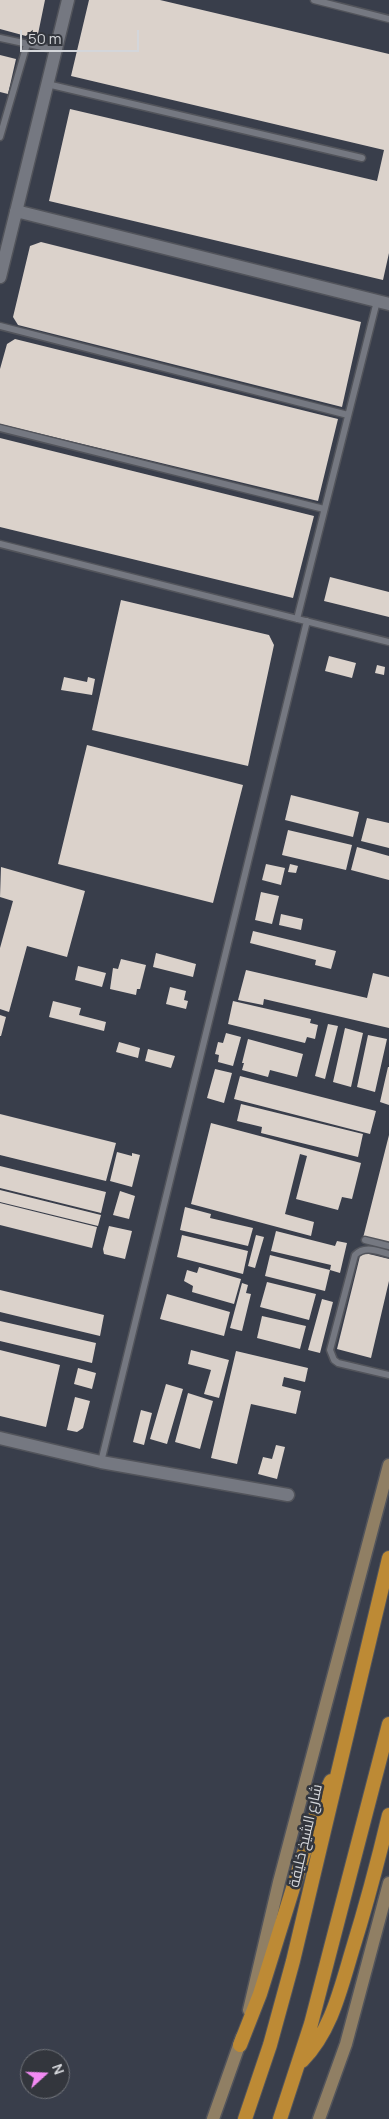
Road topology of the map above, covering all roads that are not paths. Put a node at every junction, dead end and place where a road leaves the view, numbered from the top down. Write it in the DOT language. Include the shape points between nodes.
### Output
graph roads {
  1 [pos="68,0"];
  2 [pos="314,0"];
  3 [pos="389,19"];
  4 [pos="0,38"];
  5 [pos="26,44"];
  6 [pos="56,50"];
  7 [pos="47,84"];
  8 [pos="0,137"];
  9 [pos="362,158"];
  10 [pos="16,211"];
  11 [pos="0,277"];
  12 [pos="383,302"];
  13 [pos="0,326"];
  14 [pos="348,415"];
  15 [pos="0,428"];
  16 [pos="324,510"];
  17 [pos="0,544"];
  18 [pos="297,619"];
  19 [pos="308,621"];
  20 [pos="389,642"];
  21 [pos="365,1240"];
  22 [pos="389,1246"];
  23 [pos="389,1254"];
  24 [pos="389,1375"];
  25 [pos="0,1438"];
  26 [pos="101,1462"];
  27 [pos="389,1466"];
  28 [pos="288,1495"];
  29 [pos="389,1558"];
  30 [pos="389,1724"];
  31 [pos="338,1770"];
  32 [pos="389,1815"];
  33 [pos="389,1883"];
  34 [pos="240,2045"];
  35 [pos="298,2066"];
  36 [pos="213,2119"];
  37 [pos="245,2119"];
  38 [pos="280,2119"];
  39 [pos="319,2119"];
  1 -- 6 [label="street"];
  2 -- 3 [label="lane"];
  4 -- 5 [label="lane"];
  5 -- 6 [label="lane"];
  5 -- 8 [label="lane"];
  6 -- 7 [label="street"];
  7 -- 9 [label="lane"];
  7 -- 10 [label="street"];
  10 -- 11 [label="street"];
  10 -- 12 [label="street"];
  12 -- 14 [label="lane"];
  13 -- 14 [label="lane"];
  14 -- 16 [label="lane"];
  15 -- 16 [label="lane"];
  16 -- 18 [label="lane"];
  17 -- 18 [label="lane"];
  18 -- 19 [label="lane"];
  19 -- 20 [label="lane"];
  19 -- 26 [label="lane"];
  21 -- 22 [label="lane"];
  23 -- 24 [label="lane" via="363,1249 355,1255 330,1350 338,1363"];
  25 -- 26 [label="street"];
  26 -- 28 [label="street"];
  27 -- 34 [label="main road" via="285,1858"];
  29 -- 31 [label="highway, شارع الشيخ خليفة"];
  30 -- 35 [label="highway"];
  31 -- 34 [label="highway" via="316,1811 260,1994"];
  31 -- 37 [label="highway, شارع الشيخ خليفة" via="293,1961"];
  32 -- 35 [label="highway" via="334,2010 322,2034"];
  33 -- 39 [label="main road" via="346,2044"];
  34 -- 36 [label="main road"];
  35 -- 38 [label="highway"];
}
